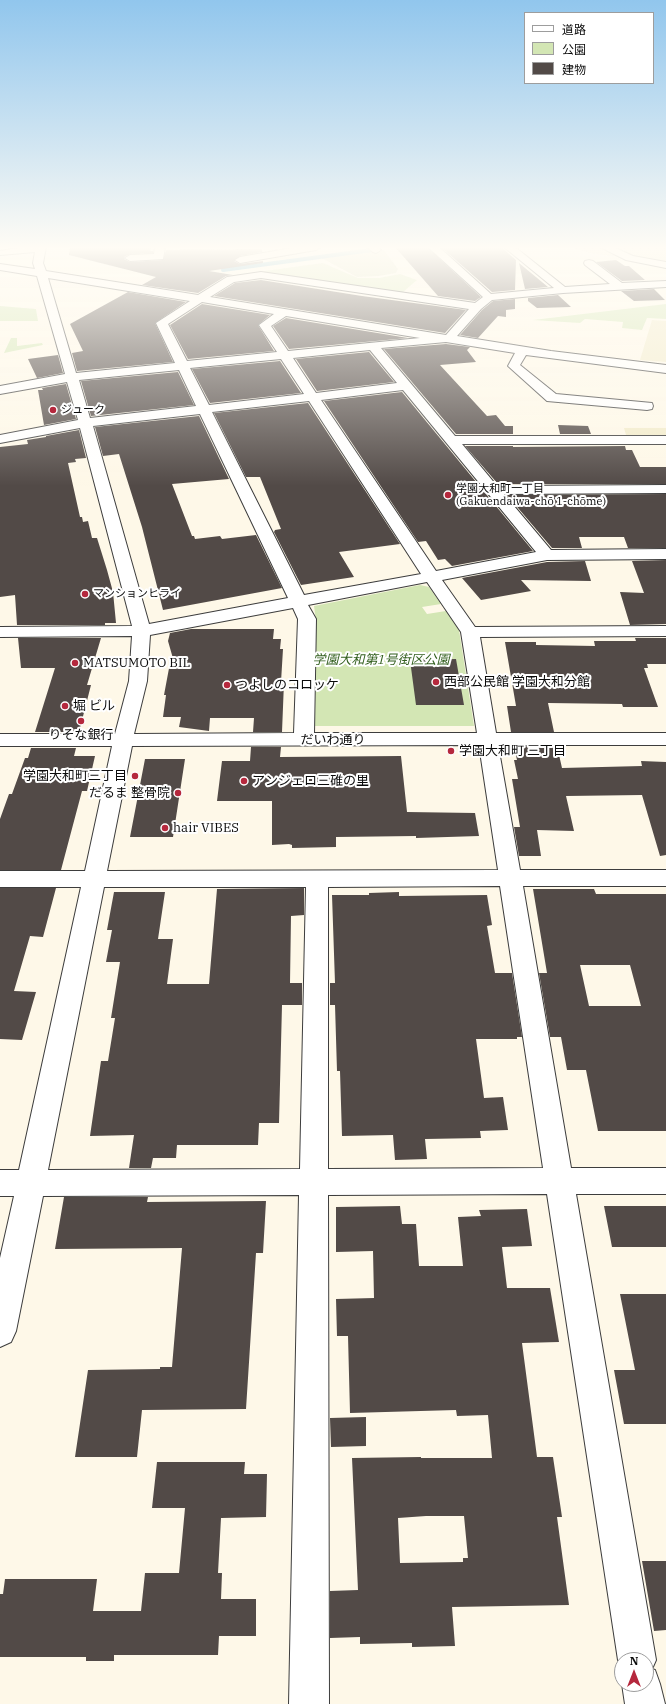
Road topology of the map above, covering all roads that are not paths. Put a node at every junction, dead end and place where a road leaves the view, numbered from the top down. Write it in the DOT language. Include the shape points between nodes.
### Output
graph roads {
  1 [pos="57,327"];
  2 [pos="164,327"];
  3 [pos="266,327"];
  4 [pos="376,327"];
  5 [pos="459,327"];
  6 [pos="449,338"];
  7 [pos="373,346"];
  8 [pos="523,350"];
  9 [pos="284,355"];
  10 [pos="183,366"];
  11 [pos="666,369"];
  12 [pos="71,377"];
  13 [pos="407,386"];
  14 [pos="0,390"];
  15 [pos="312,397"];
  16 [pos="647,406"];
  17 [pos="205,409"];
  18 [pos="85,423"];
  19 [pos="0,439"];
  20 [pos="452,440"];
  21 [pos="666,440"];
  22 [pos="666,489"];
  23 [pos="493,490"];
  24 [pos="666,554"];
  25 [pos="547,555"];
  26 [pos="431,576"];
  27 [pos="298,602"];
  28 [pos="141,631"];
  29 [pos="666,631"];
  30 [pos="0,632"];
  31 [pos="470,632"];
  32 [pos="666,739"];
  33 [pos="0,740"];
  34 [pos="123,740"];
  35 [pos="304,740"];
  36 [pos="487,740"];
  37 [pos="316,878"];
  38 [pos="510,878"];
  39 [pos="666,878"];
  40 [pos="0,879"];
  41 [pos="95,879"];
  42 [pos="314,1182"];
  43 [pos="559,1182"];
  44 [pos="666,1182"];
  45 [pos="0,1183"];
  46 [pos="31,1183"];
  47 [pos="0,1331"];
  48 [pos="636,1652"];
  49 [pos="643,1692"];
  50 [pos="309,1704"];
  51 [pos="645,1704"];
  1 -- 12 [label="street"];
  2 -- 10 [label="street"];
  3 -- 9 [label="street"];
  4 -- 6 [label="street"];
  5 -- 6 [label="street"];
  6 -- 7 [label="street"];
  6 -- 8 [label="street"];
  7 -- 9 [label="street"];
  7 -- 13 [label="street"];
  8 -- 11 [label="street"];
  8 -- 16 [label="street" via="514,366 552,398"];
  9 -- 10 [label="street"];
  9 -- 15 [label="street"];
  10 -- 12 [label="street"];
  10 -- 17 [label="street"];
  12 -- 14 [label="street"];
  12 -- 18 [label="street"];
  13 -- 15 [label="street"];
  13 -- 20 [label="street"];
  15 -- 17 [label="street"];
  15 -- 26 [label="street"];
  17 -- 18 [label="street"];
  17 -- 27 [label="street"];
  18 -- 19 [label="street"];
  18 -- 28 [label="street"];
  20 -- 21 [label="street"];
  20 -- 23 [label="street"];
  22 -- 23 [label="street"];
  23 -- 25 [label="street"];
  24 -- 25 [label="street"];
  25 -- 26 [label="street"];
  26 -- 27 [label="street"];
  26 -- 31 [label="street"];
  27 -- 28 [label="street"];
  27 -- 35 [label="street" via="307,619"];
  28 -- 30 [label="street"];
  28 -- 34 [label="street" via="138,681"];
  29 -- 31 [label="street"];
  31 -- 36 [label="street"];
  32 -- 36 [label="street, だいわ通り"];
  33 -- 34 [label="street, だいわ通り"];
  34 -- 35 [label="street, だいわ通り"];
  34 -- 41 [label="street"];
  35 -- 36 [label="street, だいわ通り"];
  36 -- 38 [label="street"];
  37 -- 38 [label="street"];
  37 -- 41 [label="street"];
  37 -- 42 [label="street"];
  38 -- 39 [label="street"];
  38 -- 43 [label="street"];
  40 -- 41 [label="street"];
  41 -- 46 [label="street"];
  42 -- 43 [label="street"];
  42 -- 46 [label="street"];
  42 -- 50 [label="street"];
  43 -- 44 [label="street"];
  43 -- 48 [label="street"];
  45 -- 46 [label="street"];
  46 -- 47 [label="street"];
  49 -- 51 [label="street"];
}
